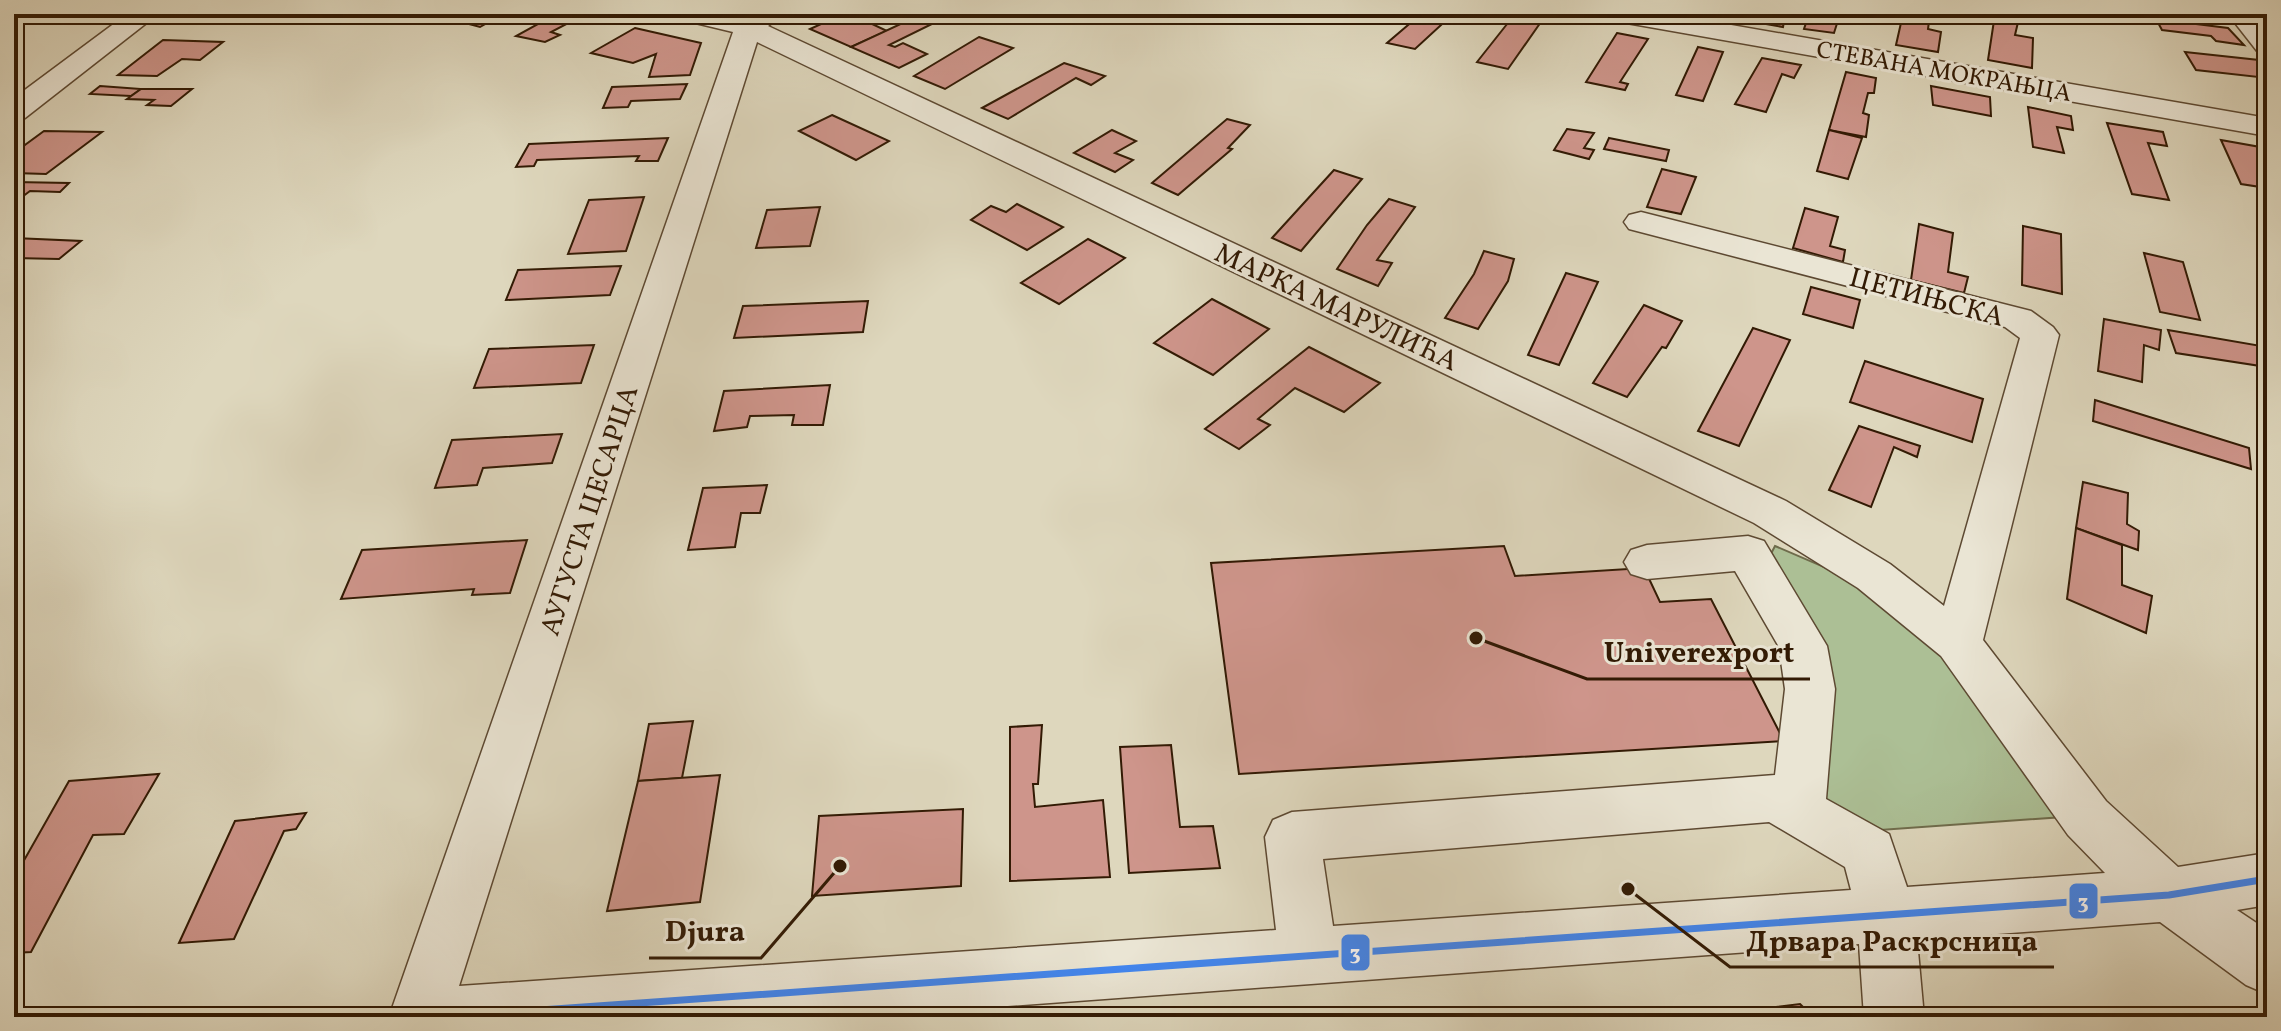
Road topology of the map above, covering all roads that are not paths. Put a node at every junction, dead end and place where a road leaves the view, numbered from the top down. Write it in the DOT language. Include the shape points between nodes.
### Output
graph roads {
  1 [pos="144,14"];
  2 [pos="693,14"];
  3 [pos="1621,14"];
  4 [pos="2242,14"];
  5 [pos="759,20"];
  6 [pos="2267,45"];
  7 [pos="14,112"];
  8 [pos="2267,127"];
  9 [pos="1641,222"];
  10 [pos="1759,533"];
  11 [pos="1647,562"];
  12 [pos="1958,643"];
  13 [pos="1798,811"];
  14 [pos="2267,879"];
  15 [pos="2169,895"];
  16 [pos="1886,914"];
  17 [pos="1308,955"];
  18 [pos="2267,965"];
  19 [pos="419,1017"];
  20 [pos="442,1017"];
  21 [pos="1894,1017"];
  1 -- 7 [label="street"];
  2 -- 5 [label="street, МАРКА МАРУЛИЋА"];
  3 -- 8 [label="street, СТЕВАНА МОКРАЊЦА"];
  4 -- 6 [label="street"];
  5 -- 10 [label="street, МАРКА МАРУЛИЋА"];
  5 -- 19 [label="street, АУГУСТА ЦЕСАРЦА"];
  9 -- 12 [label="street, ЦЕТИЊСКА" via="2018,319 2040,335"];
  10 -- 11 [label="street"];
  10 -- 12 [label="street, МАРКА МАРУЛИЋА" via="1874,576"];
  10 -- 13 [label="street" via="1803,646 1810,689"];
  12 -- 15 [label="street, МАРКА МАРУЛИЋА" via="2087,818"];
  13 -- 16 [label="street" via="1869,852"];
  13 -- 17 [label="street" via="1776,798 1292,837"];
  14 -- 15 [label="street"];
  15 -- 16 [label="street"];
  15 -- 18 [label="street, МАРКА МАРУЛИЋА"];
  16 -- 17 [label="street"];
  16 -- 21 [label="street"];
  17 -- 20 [label="street"];
}
